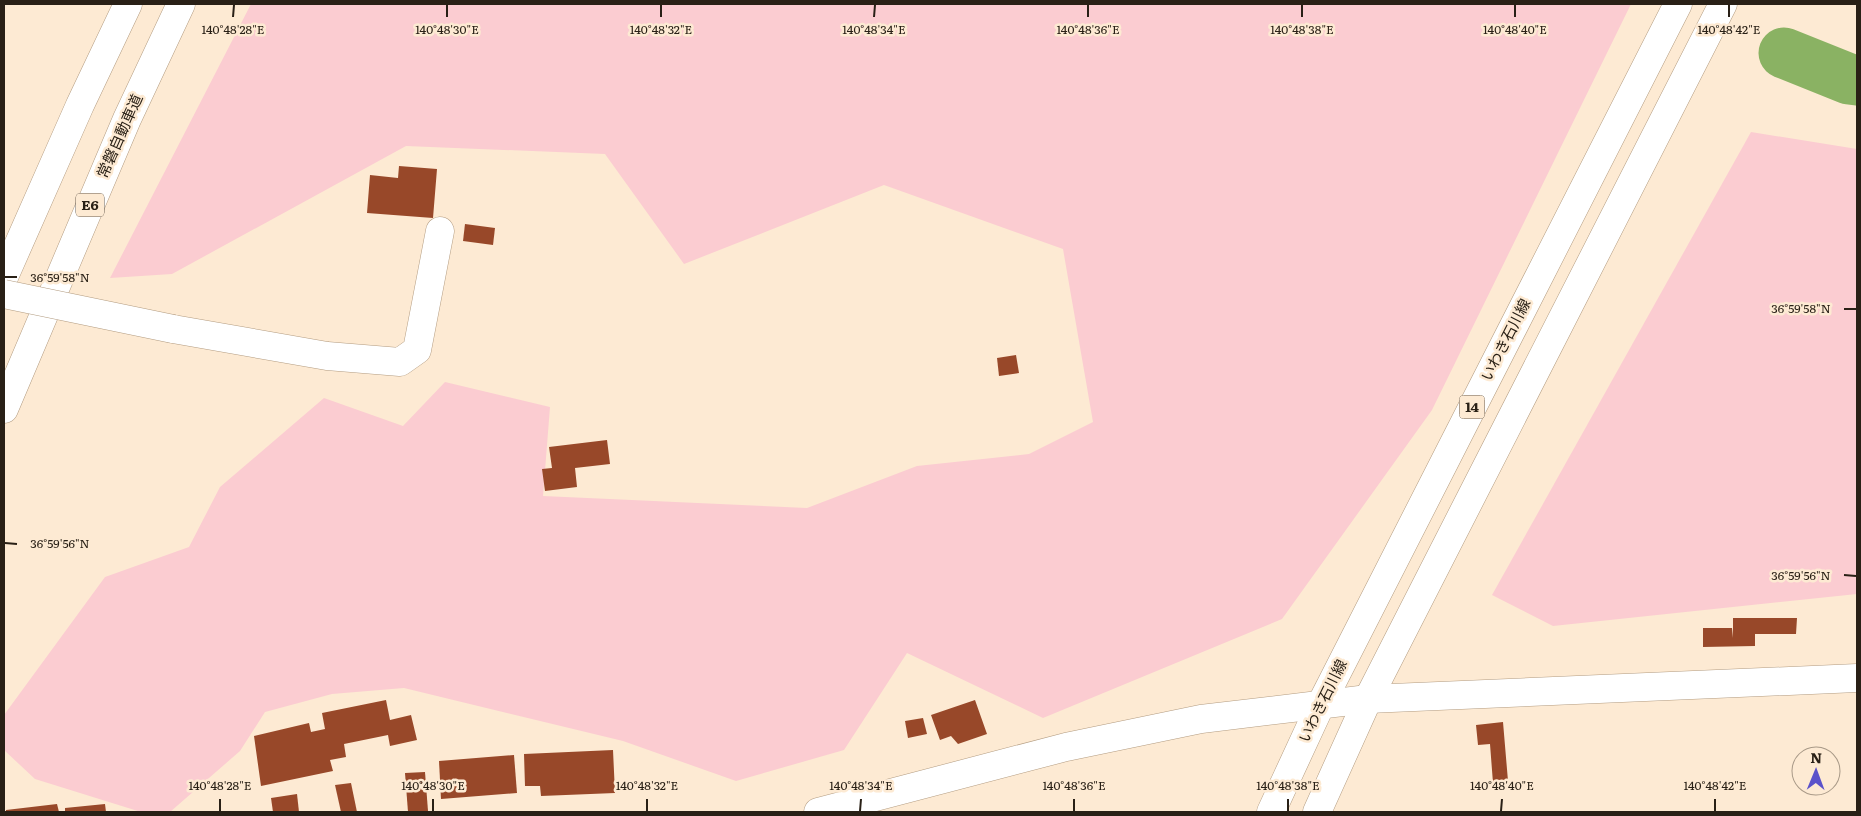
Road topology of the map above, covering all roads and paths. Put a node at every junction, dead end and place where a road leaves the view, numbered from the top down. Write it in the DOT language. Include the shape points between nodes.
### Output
graph roads {
  1 [pos="128,4"];
  2 [pos="181,4"];
  3 [pos="1678,4"];
  4 [pos="1723,4"];
  5 [pos="440,231"];
  6 [pos="4,277"];
  7 [pos="4,294"];
  8 [pos="4,409"];
  9 [pos="1857,678"];
  10 [pos="1368,699"];
  11 [pos="1320,704"];
  12 [pos="818,812"];
  13 [pos="1271,812"];
  14 [pos="1317,812"];
  1 -- 6 [label="main road"];
  2 -- 8 [label="main road, 常磐自動車道 / E6" via="127,119"];
  3 -- 11 [label="main road, いわき石川線 / 14"];
  4 -- 10 [label="main road"];
  5 -- 7 [label="main road, bridge" via="417,350 400,362 327,356 173,330"];
  9 -- 10 [label="main road"];
  10 -- 11 [label="main road"];
  10 -- 14 [label="main road"];
  11 -- 12 [label="main road" via="1201,719 1066,747"];
  11 -- 13 [label="main road, いわき石川線 / 14"];
}
